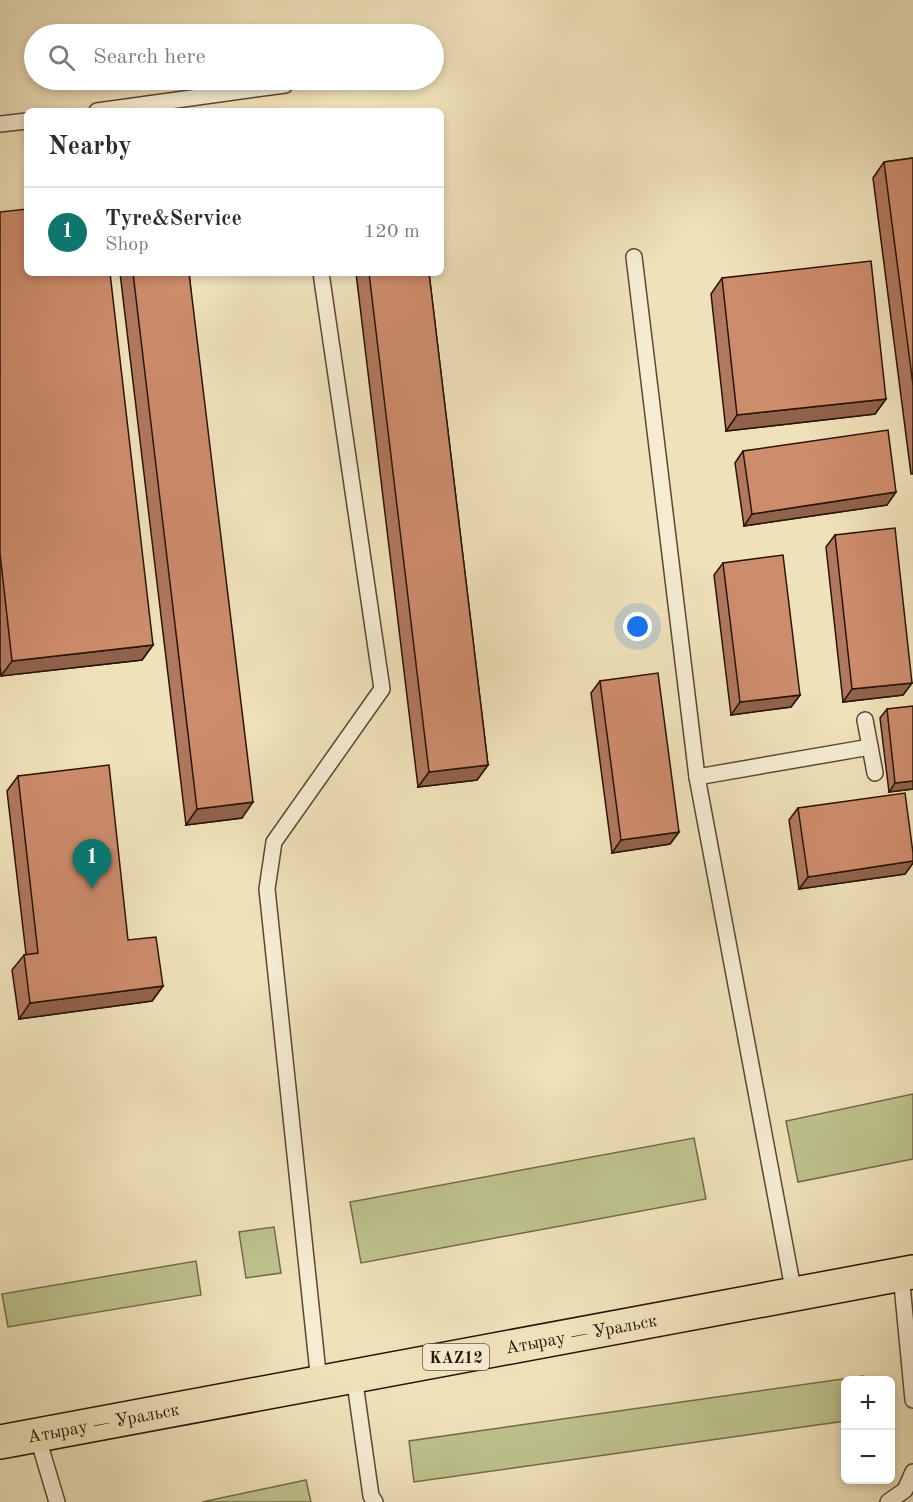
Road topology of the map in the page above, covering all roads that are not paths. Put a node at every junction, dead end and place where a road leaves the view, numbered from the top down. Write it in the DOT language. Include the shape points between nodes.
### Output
graph roads {
  1 [pos="249,90"];
  2 [pos="119,108"];
  3 [pos="24,121"];
  4 [pos="0,124"];
  5 [pos="634,257"];
  6 [pos="321,276"];
  7 [pos="865,720"];
  8 [pos="870,747"];
  9 [pos="874,774"];
  10 [pos="697,777"];
  11 [pos="907,1273"];
  12 [pos="794,1294"];
  13 [pos="354,1376"];
  14 [pos="319,1382"];
  15 [pos="913,1400"];
  16 [pos="37,1435"];
  17 [pos="0,1442"];
  18 [pos="913,1472"];
  19 [pos="57,1502"];
  20 [pos="375,1502"];
  21 [pos="888,1502"];
  1 -- 2 [label="lane"];
  3 -- 4 [label="lane"];
  5 -- 10 [label="lane"];
  6 -- 14 [label="lane" via="382,689 274,842 267,889"];
  7 -- 8 [label="lane"];
  8 -- 9 [label="lane"];
  8 -- 10 [label="lane"];
  10 -- 12 [label="lane"];
  11 -- 12 [label="highway, Атырау — Уральск / KAZ12"];
  11 -- 15 [label="lane"];
  12 -- 13 [label="highway, Атырау — Уральск / KAZ12"];
  13 -- 14 [label="highway, Атырау — Уральск / KAZ12"];
  13 -- 20 [label="lane"];
  14 -- 16 [label="highway, Атырау — Уральск / KAZ12"];
  16 -- 17 [label="highway, Атырау — Уральск / KAZ12"];
  16 -- 19 [label="lane"];
  18 -- 21 [label="lane" via="905,1490"];
}
